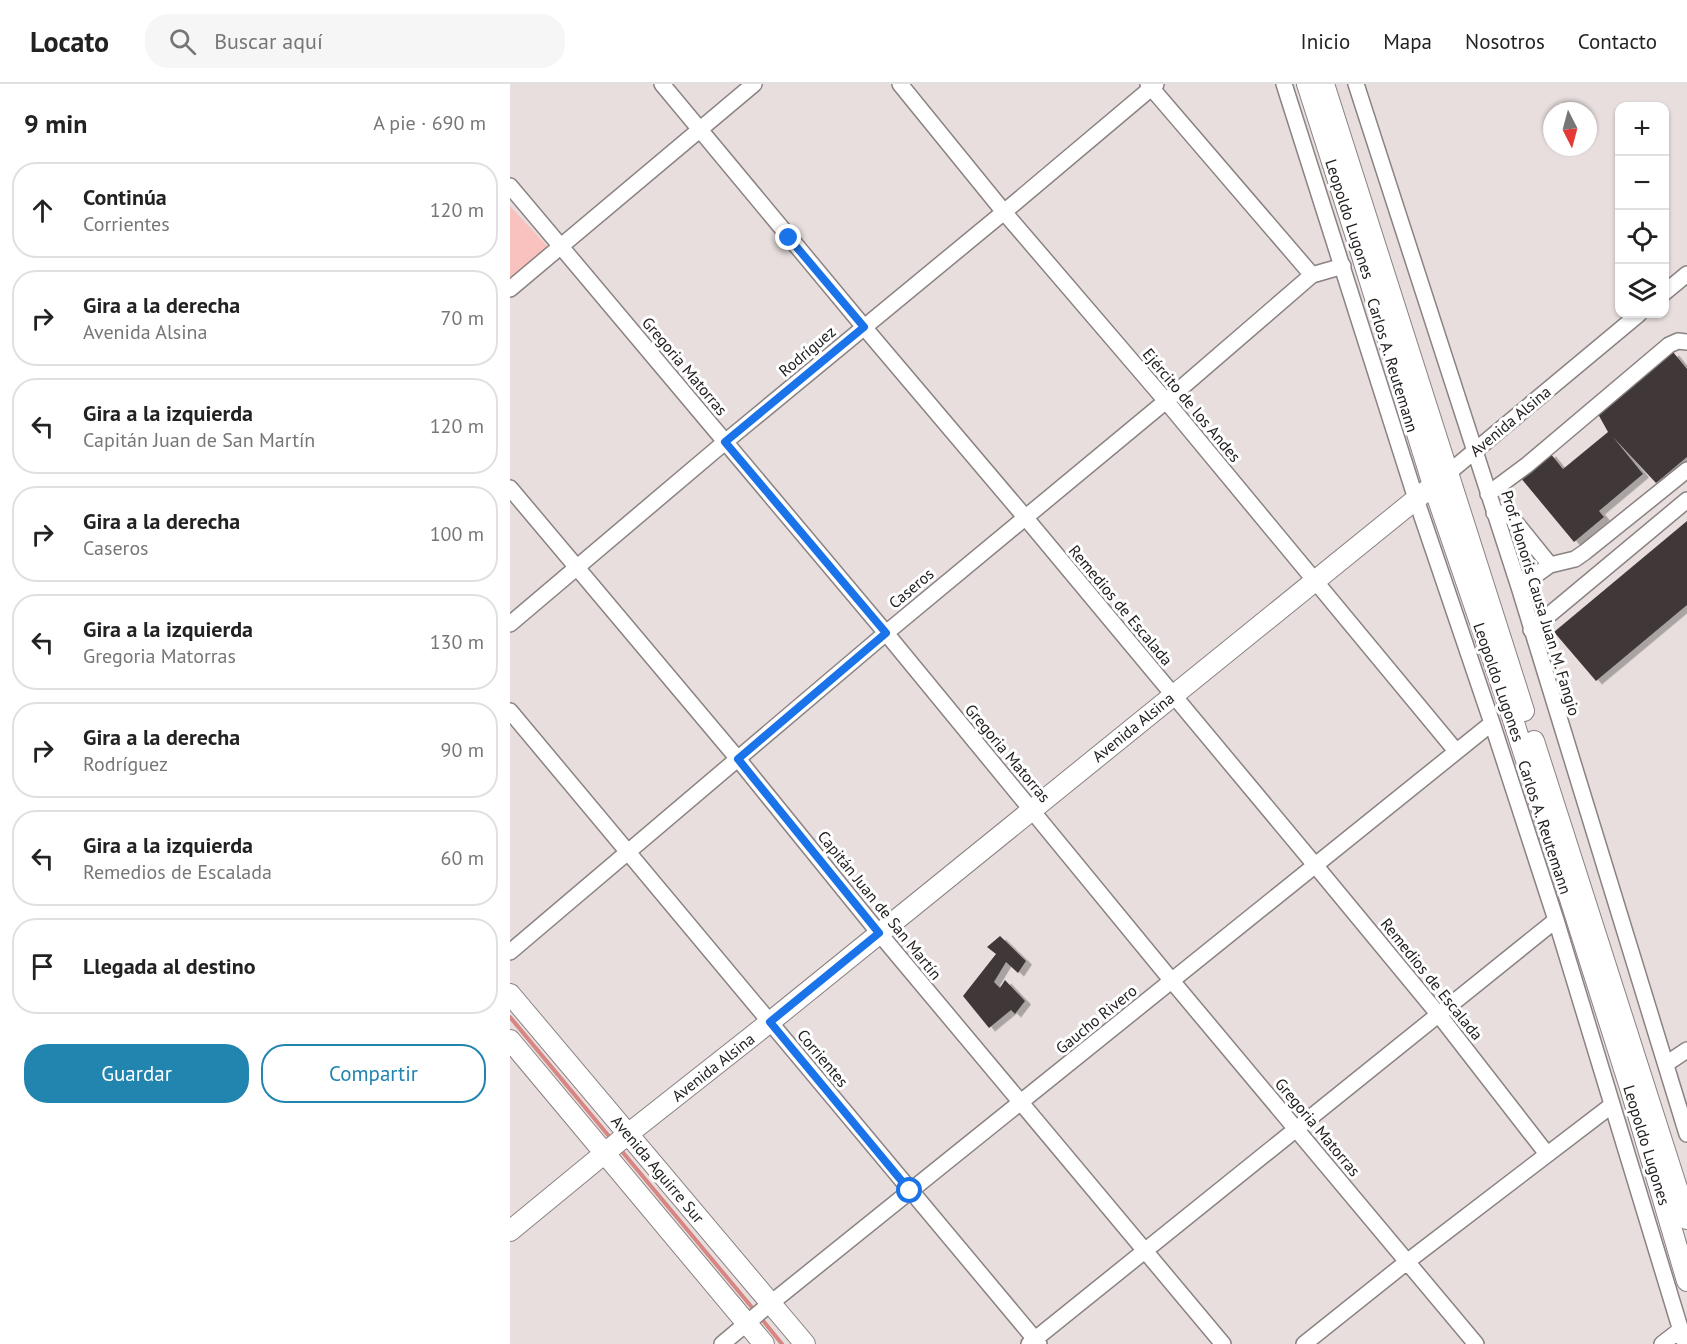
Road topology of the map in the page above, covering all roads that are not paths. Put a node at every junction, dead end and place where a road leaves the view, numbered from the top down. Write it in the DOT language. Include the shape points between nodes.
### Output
graph roads {
  1 [pos="662,84"];
  2 [pos="754,84"];
  3 [pos="900,84"];
  4 [pos="1284,84"];
  5 [pos="1307,84"];
  6 [pos="1324,84"];
  7 [pos="1356,84"];
  8 [pos="1152,85"];
  9 [pos="700,130"];
  10 [pos="510,186"];
  11 [pos="1004,212"];
  12 [pos="561,246"];
  13 [pos="1343,266"];
  14 [pos="1687,274"];
  15 [pos="1312,276"];
  16 [pos="510,289"];
  17 [pos="1669,289"];
  18 [pos="1634,318"];
  19 [pos="864,327"];
  20 [pos="1687,342"];
  21 [pos="1166,401"];
  22 [pos="725,442"];
  23 [pos="1474,451"];
  24 [pos="1687,470"];
  25 [pos="1440,480"];
  26 [pos="510,488"];
  27 [pos="1488,494"];
  28 [pos="1416,499"];
  29 [pos="1687,500"];
  30 [pos="1494,513"];
  31 [pos="1025,517"];
  32 [pos="1586,552"];
  33 [pos="1550,565"];
  34 [pos="577,568"];
  35 [pos="1602,570"];
  36 [pos="1315,580"];
  37 [pos="1518,587"];
  38 [pos="510,624"];
  39 [pos="1531,630"];
  40 [pos="886,633"];
  41 [pos="1173,695"];
  42 [pos="510,711"];
  43 [pos="1492,723"];
  44 [pos="1456,751"];
  45 [pos="738,759"];
  46 [pos="1032,809"];
  47 [pos="627,853"];
  48 [pos="1315,865"];
  49 [pos="1556,920"];
  50 [pos="879,933"];
  51 [pos="510,952"];
  52 [pos="1172,981"];
  53 [pos="510,994"];
  54 [pos="1438,1015"];
  55 [pos="770,1022"];
  56 [pos="510,1040"];
  57 [pos="1687,1050"];
  58 [pos="1666,1064"];
  59 [pos="1021,1103"];
  60 [pos="1612,1105"];
  61 [pos="1296,1129"];
  62 [pos="1687,1134"];
  63 [pos="617,1143"];
  64 [pos="1547,1154"];
  65 [pos="910,1191"];
  66 [pos="1687,1219"];
  67 [pos="510,1231"];
  68 [pos="1145,1250"];
  69 [pos="1408,1261"];
  70 [pos="1687,1281"];
  71 [pos="768,1305"];
  72 [pos="750,1321"];
  73 [pos="1683,1337"];
  74 [pos="1034,1342"];
  75 [pos="722,1344"];
  76 [pos="764,1344"];
  77 [pos="805,1344"];
  78 [pos="1223,1344"];
  79 [pos="1304,1344"];
  80 [pos="1476,1344"];
  81 [pos="1662,1344"];
  1 -- 9 [label="street, Remedios de Escalada"];
  2 -- 9 [label="street"];
  3 -- 11 [label="street, Ejército de los Andes"];
  4 -- 13 [label="street, Carlos A. Reutemann"];
  5 -- 25 [label="main road, Leopoldo Lugones"];
  6 -- 25 [label="main road, Leopoldo Lugones"];
  7 -- 23 [label="street, Prof. Honoris Causa Juan M. Fangio"];
  8 -- 11 [label="street, Rodríguez"];
  8 -- 15 [label="street"];
  9 -- 12 [label="street"];
  9 -- 19 [label="street, Remedios de Escalada"];
  10 -- 12 [label="street, Gregoria Matorras"];
  11 -- 19 [label="street, Rodríguez"];
  11 -- 21 [label="street, Ejército de los Andes"];
  12 -- 16 [label="street"];
  12 -- 22 [label="street, Gregoria Matorras"];
  13 -- 15 [label="street, Caseros"];
  13 -- 28 [label="street, Carlos A. Reutemann"];
  14 -- 17 [label="street"];
  15 -- 21 [label="street, Caseros"];
  18 -- 23 [label="street, Avenida Alsina"];
  19 -- 22 [label="street, Rodríguez"];
  19 -- 31 [label="street, Remedios de Escalada"];
  20 -- 27 [label="street" via="1669,345"];
  21 -- 31 [label="street, Caseros"];
  21 -- 36 [label="street, Ejército de los Andes"];
  22 -- 34 [label="street, Rodríguez"];
  22 -- 40 [label="street, Gregoria Matorras"];
  23 -- 25 [label="street, Avenida Alsina"];
  23 -- 27 [label="street, Prof. Honoris Causa Juan M. Fangio"];
  24 -- 32 [label="street"];
  25 -- 28 [label="main road, Avenida Alsina"];
  25 -- 66 [label="main road, Leopoldo Lugones"];
  25 -- 70 [label="main road, Leopoldo Lugones"];
  26 -- 34 [label="street, Capitán Juan de San Martín"];
  27 -- 30 [label="street, Prof. Honoris Causa Juan M. Fangio"];
  28 -- 36 [label="main road, Avenida Alsina"];
  28 -- 43 [label="street, Carlos A. Reutemann"];
  29 -- 35 [label="street"];
  30 -- 33 [label="street" via="1508,513"];
  30 -- 37 [label="street, Prof. Honoris Causa Juan M. Fangio"];
  31 -- 40 [label="street, Caseros"];
  31 -- 41 [label="street, Remedios de Escalada"];
  32 -- 33 [label="street"];
  32 -- 35 [label="street"];
  33 -- 37 [label="street"];
  34 -- 38 [label="street, Rodríguez"];
  34 -- 45 [label="street, Capitán Juan de San Martín"];
  35 -- 39 [label="street"];
  36 -- 41 [label="main road, Avenida Alsina"];
  36 -- 44 [label="street, Ejército de los Andes"];
  37 -- 39 [label="street, Prof. Honoris Causa Juan M. Fangio"];
  39 -- 58 [label="street, Prof. Honoris Causa Juan M. Fangio"];
  40 -- 45 [label="street, Caseros"];
  40 -- 46 [label="street, Gregoria Matorras"];
  41 -- 46 [label="main road, Avenida Alsina"];
  41 -- 48 [label="street, Remedios de Escalada"];
  42 -- 47 [label="street, Corrientes"];
  43 -- 44 [label="street, Gaucho Rivero"];
  43 -- 49 [label="street, Carlos A. Reutemann"];
  44 -- 48 [label="street, Gaucho Rivero"];
  45 -- 47 [label="street, Caseros"];
  45 -- 50 [label="street, Capitán Juan de San Martín"];
  46 -- 50 [label="main road, Avenida Alsina"];
  46 -- 52 [label="street, Gregoria Matorras"];
  47 -- 51 [label="street, Caseros"];
  47 -- 55 [label="street, Corrientes"];
  48 -- 52 [label="street, Gaucho Rivero"];
  48 -- 54 [label="street, Remedios de Escalada"];
  49 -- 54 [label="street"];
  49 -- 60 [label="street, Carlos A. Reutemann"];
  50 -- 55 [label="main road, Avenida Alsina"];
  50 -- 59 [label="street, Capitán Juan de San Martín"];
  52 -- 59 [label="street, Gaucho Rivero"];
  52 -- 61 [label="street, Gregoria Matorras"];
  53 -- 63 [label="main road, Avenida Aguirre Sur"];
  54 -- 61 [label="street"];
  54 -- 64 [label="street, Remedios de Escalada"];
  55 -- 63 [label="main road, Avenida Alsina"];
  55 -- 65 [label="street, Corrientes"];
  56 -- 63 [label="main road, Avenida Aguirre Sur"];
  57 -- 58 [label="street"];
  58 -- 62 [label="street, Prof. Honoris Causa Juan M. Fangio"];
  59 -- 65 [label="street, Gaucho Rivero"];
  59 -- 68 [label="street, Capitán Juan de San Martín"];
  60 -- 64 [label="street"];
  60 -- 73 [label="street, Carlos A. Reutemann"];
  61 -- 68 [label="street"];
  61 -- 69 [label="street, Gregoria Matorras"];
  63 -- 67 [label="main road, Avenida Alsina"];
  63 -- 71 [label="main road, Avenida Aguirre Sur"];
  63 -- 72 [label="main road, Avenida Aguirre Sur"];
  64 -- 69 [label="street"];
  65 -- 71 [label="street, Gaucho Rivero"];
  65 -- 74 [label="street, Corrientes"];
  68 -- 74 [label="street"];
  68 -- 78 [label="street, Capitán Juan de San Martín"];
  69 -- 79 [label="street"];
  69 -- 80 [label="street, Gregoria Matorras"];
  71 -- 72 [label="street, Gaucho Rivero"];
  71 -- 77 [label="main road, Avenida Aguirre Sur"];
  72 -- 75 [label="street, Gaucho Rivero"];
  72 -- 76 [label="main road, Avenida Aguirre Sur"];
  73 -- 81 [label="street"];
}
